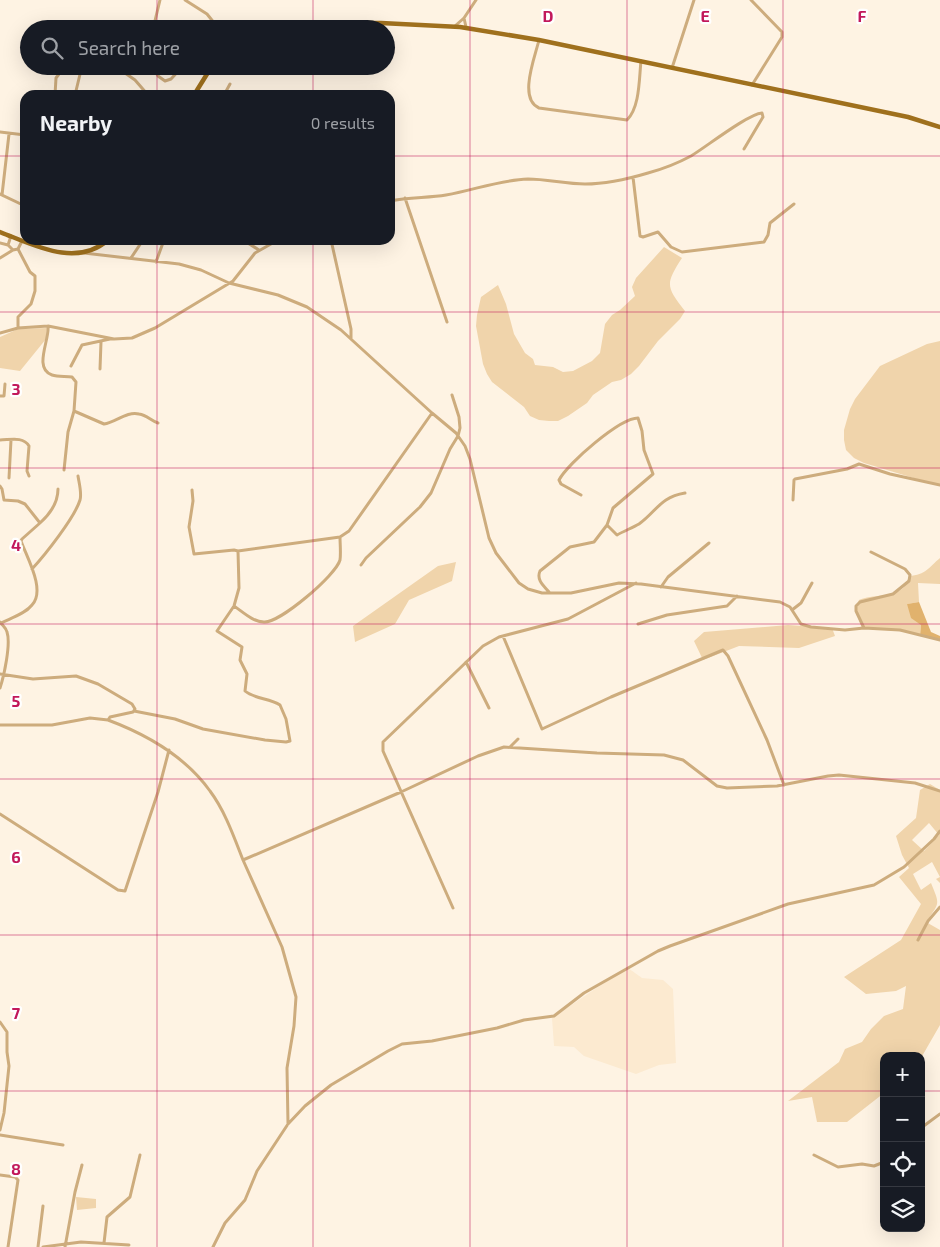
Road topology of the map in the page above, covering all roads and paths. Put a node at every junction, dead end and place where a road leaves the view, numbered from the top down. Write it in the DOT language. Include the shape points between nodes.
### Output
graph roads {
  1 [pos="160,0"];
  2 [pos="185,0"];
  3 [pos="476,0"];
  4 [pos="694,0"];
  5 [pos="751,0"];
  6 [pos="464,18"];
  7 [pos="156,20"];
  8 [pos="212,20"];
  9 [pos="395,23"];
  10 [pos="454,26"];
  11 [pos="466,27"];
  12 [pos="539,40"];
  13 [pos="640,62"];
  14 [pos="672,68"];
  15 [pos="57,75"];
  16 [pos="80,75"];
  17 [pos="128,75"];
  18 [pos="157,75"];
  19 [pos="175,75"];
  20 [pos="205,75"];
  21 [pos="230,84"];
  22 [pos="752,85"];
  23 [pos="56,90"];
  24 [pos="76,90"];
  25 [pos="144,90"];
  26 [pos="197,90"];
  27 [pos="227,90"];
  28 [pos="940,127"];
  29 [pos="0,132"];
  30 [pos="9,134"];
  31 [pos="20,135"];
  32 [pos="744,149"];
  33 [pos="633,177"];
  34 [pos="1,194"];
  35 [pos="405,198"];
  36 [pos="395,200"];
  37 [pos="20,204"];
  38 [pos="794,204"];
  39 [pos="0,232"];
  40 [pos="11,236"];
  41 [pos="20,240"];
  42 [pos="0,243"];
  43 [pos="8,245"];
  44 [pos="20,245"];
  45 [pos="36,245"];
  46 [pos="101,245"];
  47 [pos="140,245"];
  48 [pos="162,245"];
  49 [pos="251,245"];
  50 [pos="268,245"];
  51 [pos="332,245"];
  52 [pos="18,249"];
  53 [pos="13,250"];
  54 [pos="259,250"];
  55 [pos="84,253"];
  56 [pos="0,258"];
  57 [pos="131,258"];
  58 [pos="156,262"];
  59 [pos="229,283"];
  60 [pos="447,322"];
  61 [pos="48,326"];
  62 [pos="18,328"];
  63 [pos="0,333"];
  64 [pos="351,338"];
  65 [pos="111,339"];
  66 [pos="101,342"];
  67 [pos="71,366"];
  68 [pos="100,369"];
  69 [pos="6,384"];
  70 [pos="452,395"];
  71 [pos="0,396"];
  72 [pos="74,412"];
  73 [pos="432,413"];
  74 [pos="158,423"];
  75 [pos="458,436"];
  76 [pos="0,440"];
  77 [pos="11,440"];
  78 [pos="64,470"];
  79 [pos="29,476"];
  80 [pos="78,476"];
  81 [pos="9,478"];
  82 [pos="940,485"];
  83 [pos="0,486"];
  84 [pos="58,489"];
  85 [pos="192,490"];
  86 [pos="685,493"];
  87 [pos="581,495"];
  88 [pos="793,500"];
  89 [pos="40,523"];
  90 [pos="607,525"];
  91 [pos="340,537"];
  92 [pos="709,543"];
  93 [pos="238,551"];
  94 [pos="871,552"];
  95 [pos="361,565"];
  96 [pos="32,569"];
  97 [pos="636,583"];
  98 [pos="812,583"];
  99 [pos="661,587"];
  100 [pos="549,592"];
  101 [pos="737,596"];
  102 [pos="234,606"];
  103 [pos="792,610"];
  104 [pos="1,622"];
  105 [pos="638,624"];
  106 [pos="864,628"];
  107 [pos="502,636"];
  108 [pos="940,640"];
  109 [pos="466,662"];
  110 [pos="0,674"];
  111 [pos="5,675"];
  112 [pos="0,688"];
  113 [pos="489,708"];
  114 [pos="134,711"];
  115 [pos="108,720"];
  116 [pos="0,725"];
  117 [pos="518,739"];
  118 [pos="510,747"];
  119 [pos="169,750"];
  120 [pos="784,785"];
  121 [pos="940,791"];
  122 [pos="401,792"];
  123 [pos="0,814"];
  124 [pos="940,831"];
  125 [pos="243,860"];
  126 [pos="940,907"];
  127 [pos="453,908"];
  128 [pos="918,940"];
  129 [pos="0,1022"];
  130 [pos="2,1028"];
  131 [pos="940,1114"];
  132 [pos="288,1124"];
  133 [pos="925,1125"];
  134 [pos="0,1130"];
  135 [pos="0,1135"];
  136 [pos="63,1145"];
  137 [pos="140,1155"];
  138 [pos="814,1155"];
  139 [pos="880,1164"];
  140 [pos="82,1165"];
  141 [pos="0,1175"];
  142 [pos="42,1206"];
  143 [pos="104,1243"];
  144 [pos="65,1245"];
  145 [pos="129,1245"];
  146 [pos="8,1247"];
  147 [pos="38,1247"];
  148 [pos="44,1247"];
  149 [pos="213,1247"];
  1 -- 7 [label="street"];
  2 -- 8 [label="street"];
  3 -- 6 [label="street"];
  4 -- 14 [label="street"];
  5 -- 22 [label="street" via="782,32"];
  6 -- 10 [label="street"];
  6 -- 11 [label="street"];
  9 -- 10 [label="main road"];
  10 -- 11 [label="main road"];
  11 -- 12 [label="main road"];
  12 -- 13 [label="main road"];
  12 -- 13 [label="street" via="528,90 532,104 539,108 627,120 638,96"];
  13 -- 14 [label="main road"];
  14 -- 22 [label="main road"];
  15 -- 23 [label="street"];
  16 -- 24 [label="street"];
  17 -- 25 [label="street"];
  18 -- 19 [label="street" via="164,81"];
  20 -- 26 [label="main road"];
  21 -- 27 [label="street"];
  22 -- 28 [label="main road" via="908,117"];
  29 -- 30 [label="street"];
  30 -- 31 [label="street"];
  30 -- 34 [label="street"];
  32 -- 33 [label="street" via="762,114 742,122 688,158"];
  33 -- 35 [label="street" via="585,184 517,180 450,194"];
  33 -- 38 [label="street" via="640,236 658,232 671,247 682,252 764,242 770,223"];
  34 -- 37 [label="street"];
  35 -- 36 [label="street"];
  35 -- 60 [label="street"];
  39 -- 40 [label="main road"];
  40 -- 41 [label="main road"];
  40 -- 43 [label="street"];
  42 -- 43 [label="street"];
  43 -- 53 [label="street"];
  44 -- 52 [label="street"];
  45 -- 55 [label="main road" via="68,254"];
  46 -- 55 [label="main road"];
  47 -- 57 [label="street"];
  48 -- 58 [label="street"];
  49 -- 54 [label="street"];
  50 -- 54 [label="street"];
  51 -- 64 [label="street"];
  52 -- 53 [label="street"];
  52 -- 62 [label="street" via="36,282 31,304 18,317"];
  53 -- 56 [label="street"];
  54 -- 59 [label="street"];
  55 -- 57 [label="street"];
  57 -- 58 [label="street"];
  58 -- 59 [label="street" via="194,268"];
  59 -- 64 [label="street" via="297,302"];
  59 -- 65 [label="street" via="155,328 128,339"];
  61 -- 62 [label="street"];
  61 -- 65 [label="street"];
  61 -- 72 [label="street" via="42,359 51,375 70,376 76,380"];
  62 -- 63 [label="street"];
  64 -- 73 [label="street"];
  65 -- 66 [label="street"];
  66 -- 67 [label="street" via="80,346"];
  66 -- 68 [label="street"];
  69 -- 71 [label="street" via="4,396"];
  70 -- 75 [label="street" via="459,417"];
  72 -- 74 [label="street" via="104,424 134,413"];
  72 -- 78 [label="street" via="68,432"];
  73 -- 75 [label="street"];
  73 -- 91 [label="street" via="349,531"];
  75 -- 95 [label="street" via="420,507"];
  75 -- 100 [label="street" via="470,459 486,528 496,553 519,583 534,591"];
  76 -- 77 [label="street"];
  77 -- 79 [label="street" via="22,440 29,446"];
  77 -- 81 [label="street"];
  80 -- 96 [label="street" via="81,498 75,511"];
  82 -- 88 [label="street" via="859,464 795,478"];
  83 -- 89 [label="street" via="4,500 25,504"];
  84 -- 89 [label="street" via="54,506"];
  85 -- 93 [label="street" via="189,527 194,554"];
  86 -- 90 [label="street" via="665,500 638,525 616,535"];
  87 -- 90 [label="street" via="561,484 559,480 563,472 624,421 638,418 653,474 613,508"];
  89 -- 96 [label="street" via="22,540"];
  90 -- 100 [label="street" via="594,542 570,547 540,572 539,579"];
  91 -- 93 [label="street"];
  91 -- 102 [label="street" via="340,561 326,579 284,614 262,622"];
  92 -- 99 [label="street" via="668,577"];
  93 -- 102 [label="street" via="240,588"];
  94 -- 106 [label="street" via="905,569 910,575 909,582 893,594 860,602 856,606"];
  96 -- 104 [label="street" via="37,589 34,604"];
  97 -- 99 [label="street"];
  97 -- 100 [label="street" via="606,585 571,593"];
  97 -- 107 [label="street" via="568,619"];
  98 -- 103 [label="street" via="801,603"];
  99 -- 101 [label="street"];
  101 -- 103 [label="street" via="780,602"];
  101 -- 105 [label="street" via="727,606 667,615"];
  102 -- 114 [label="street" via="217,631 242,647 240,660 247,671 246,692 281,706 289,742 203,730 175,718"];
  103 -- 106 [label="street" via="806,626 831,630"];
  104 -- 111 [label="street" via="8,635"];
  106 -- 108 [label="street" via="900,630"];
  107 -- 109 [label="street" via="483,646"];
  107 -- 120 [label="street" via="542,729 723,650 767,740"];
  109 -- 113 [label="street"];
  109 -- 122 [label="street" via="383,742 383,751"];
  110 -- 111 [label="street"];
  111 -- 112 [label="street"];
  111 -- 114 [label="street" via="33,679 80,677 132,704"];
  114 -- 115 [label="street"];
  115 -- 116 [label="street" via="90,718 52,725"];
  115 -- 119 [label="street"];
  117 -- 118 [label="street"];
  118 -- 120 [label="street" via="664,755 683,760 718,786"];
  118 -- 122 [label="street" via="493,750"];
  119 -- 123 [label="street" via="125,891 118,890"];
  119 -- 125 [label="street" via="210,790"];
  120 -- 121 [label="street" via="840,775 915,783"];
  122 -- 125 [label="street"];
  122 -- 127 [label="street"];
  124 -- 132 [label="street" via="904,867 884,880 865,888 788,904 670,946 584,993 554,1016 393,1048 326,1089"];
  125 -- 132 [label="street" via="282,947 296,997 287,1068"];
  126 -- 128 [label="street"];
  129 -- 130 [label="street"];
  130 -- 134 [label="street" via="8,1032 9,1066"];
  131 -- 133 [label="street"];
  132 -- 149 [label="street" via="257,1171 245,1200 225,1223"];
  135 -- 136 [label="street"];
  137 -- 143 [label="street" via="131,1195 107,1217"];
  138 -- 139 [label="street" via="838,1167"];
  140 -- 144 [label="street"];
  141 -- 146 [label="street" via="18,1180"];
  142 -- 147 [label="street"];
  143 -- 144 [label="street"];
  143 -- 145 [label="street"];
  144 -- 148 [label="street"];
}
